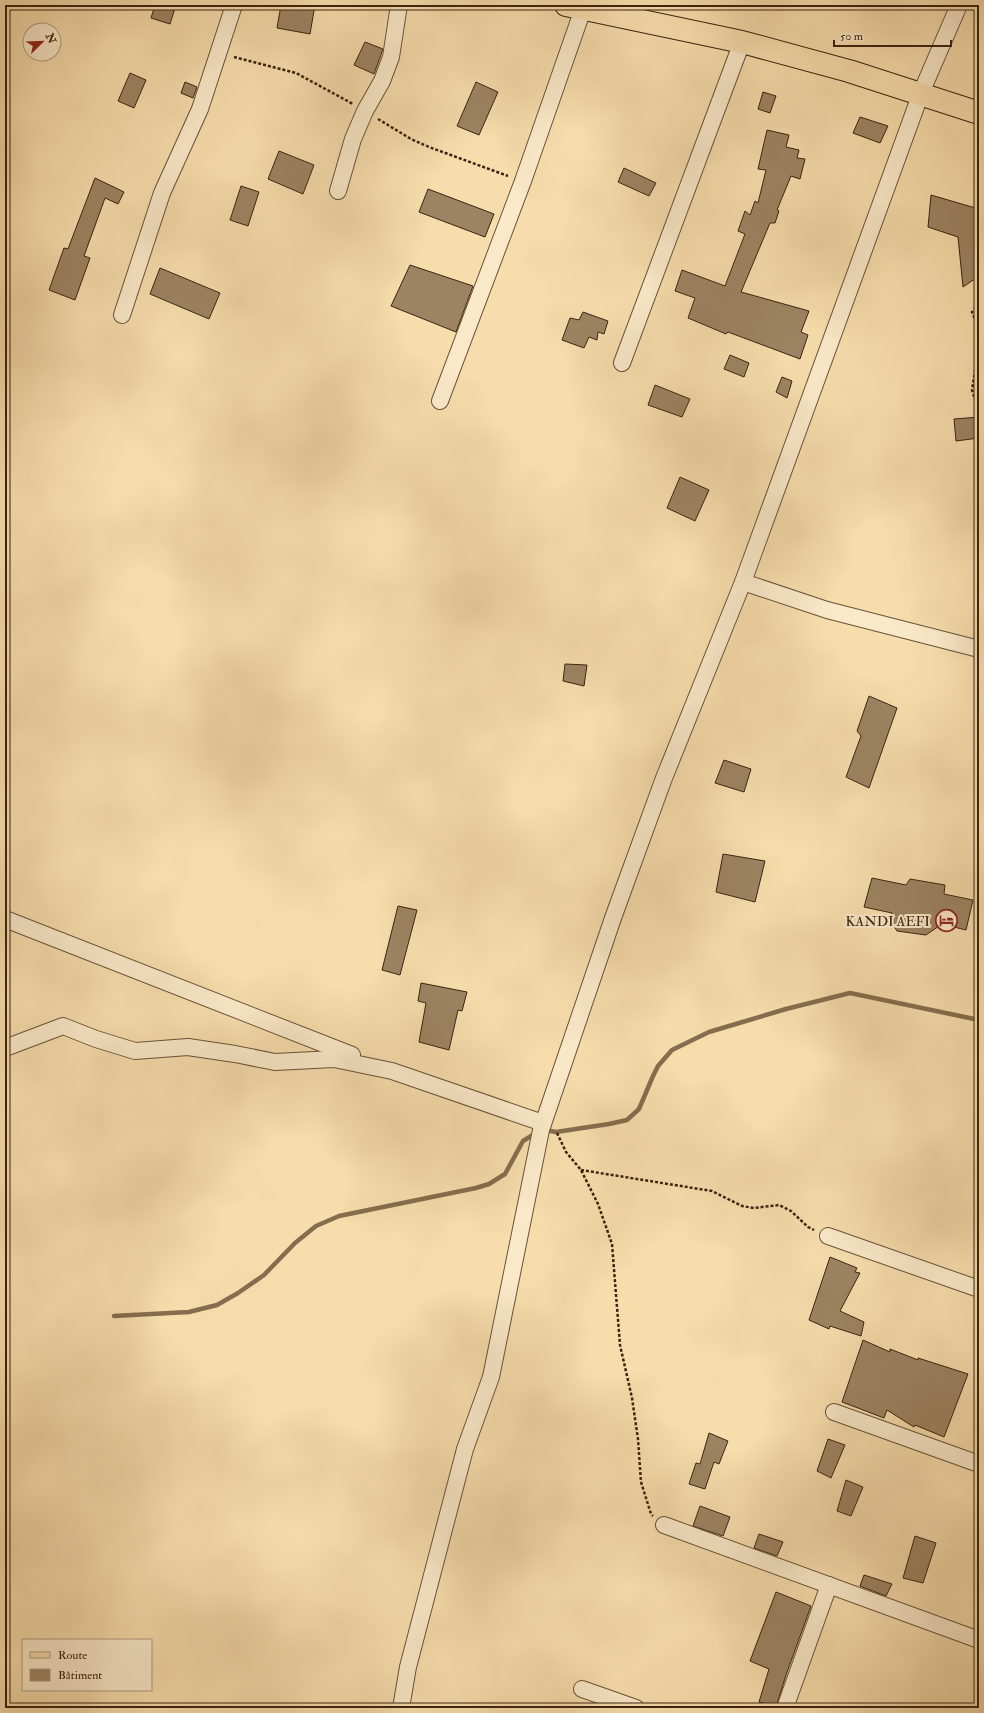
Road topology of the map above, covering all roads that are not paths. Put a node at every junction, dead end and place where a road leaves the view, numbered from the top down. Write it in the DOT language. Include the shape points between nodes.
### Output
graph roads {
  1 [pos="234,5"];
  2 [pos="399,5"];
  3 [pos="959,5"];
  4 [pos="574,7"];
  5 [pos="621,10"];
  6 [pos="742,42"];
  7 [pos="920,93"];
  8 [pos="979,113"];
  9 [pos="338,191"];
  10 [pos="122,315"];
  11 [pos="622,363"];
  12 [pos="440,401"];
  13 [pos="743,582"];
  14 [pos="979,649"];
  15 [pos="5,919"];
  16 [pos="5,1048"];
  17 [pos="392,1072"];
  18 [pos="544,1120"];
  19 [pos="828,1236"];
  20 [pos="979,1289"];
  21 [pos="834,1412"];
  22 [pos="979,1464"];
  23 [pos="664,1525"];
  24 [pos="829,1585"];
  25 [pos="979,1640"];
  26 [pos="582,1689"];
  27 [pos="401,1708"];
  28 [pos="636,1708"];
  29 [pos="785,1708"];
  1 -- 10 [label="street" via="200,109 162,193"];
  2 -- 9 [label="street" via="391,57 382,81 365,111"];
  3 -- 7 [label="street"];
  4 -- 5 [label="main road"];
  4 -- 12 [label="street" via="524,181"];
  5 -- 6 [label="main road"];
  6 -- 7 [label="main road"];
  6 -- 11 [label="street"];
  7 -- 8 [label="main road"];
  7 -- 13 [label="street"];
  13 -- 14 [label="street" via="827,610"];
  13 -- 18 [label="street" via="656,800"];
  15 -- 17 [label="street"];
  16 -- 17 [label="street" via="63,1026 135,1050 188,1046 275,1062 334,1059"];
  17 -- 18 [label="street"];
  18 -- 27 [label="street" via="491,1377 465,1449 408,1667"];
  19 -- 20 [label="street"];
  21 -- 22 [label="street"];
  23 -- 24 [label="street"];
  24 -- 25 [label="street"];
  24 -- 29 [label="street"];
  26 -- 28 [label="street"];
}
